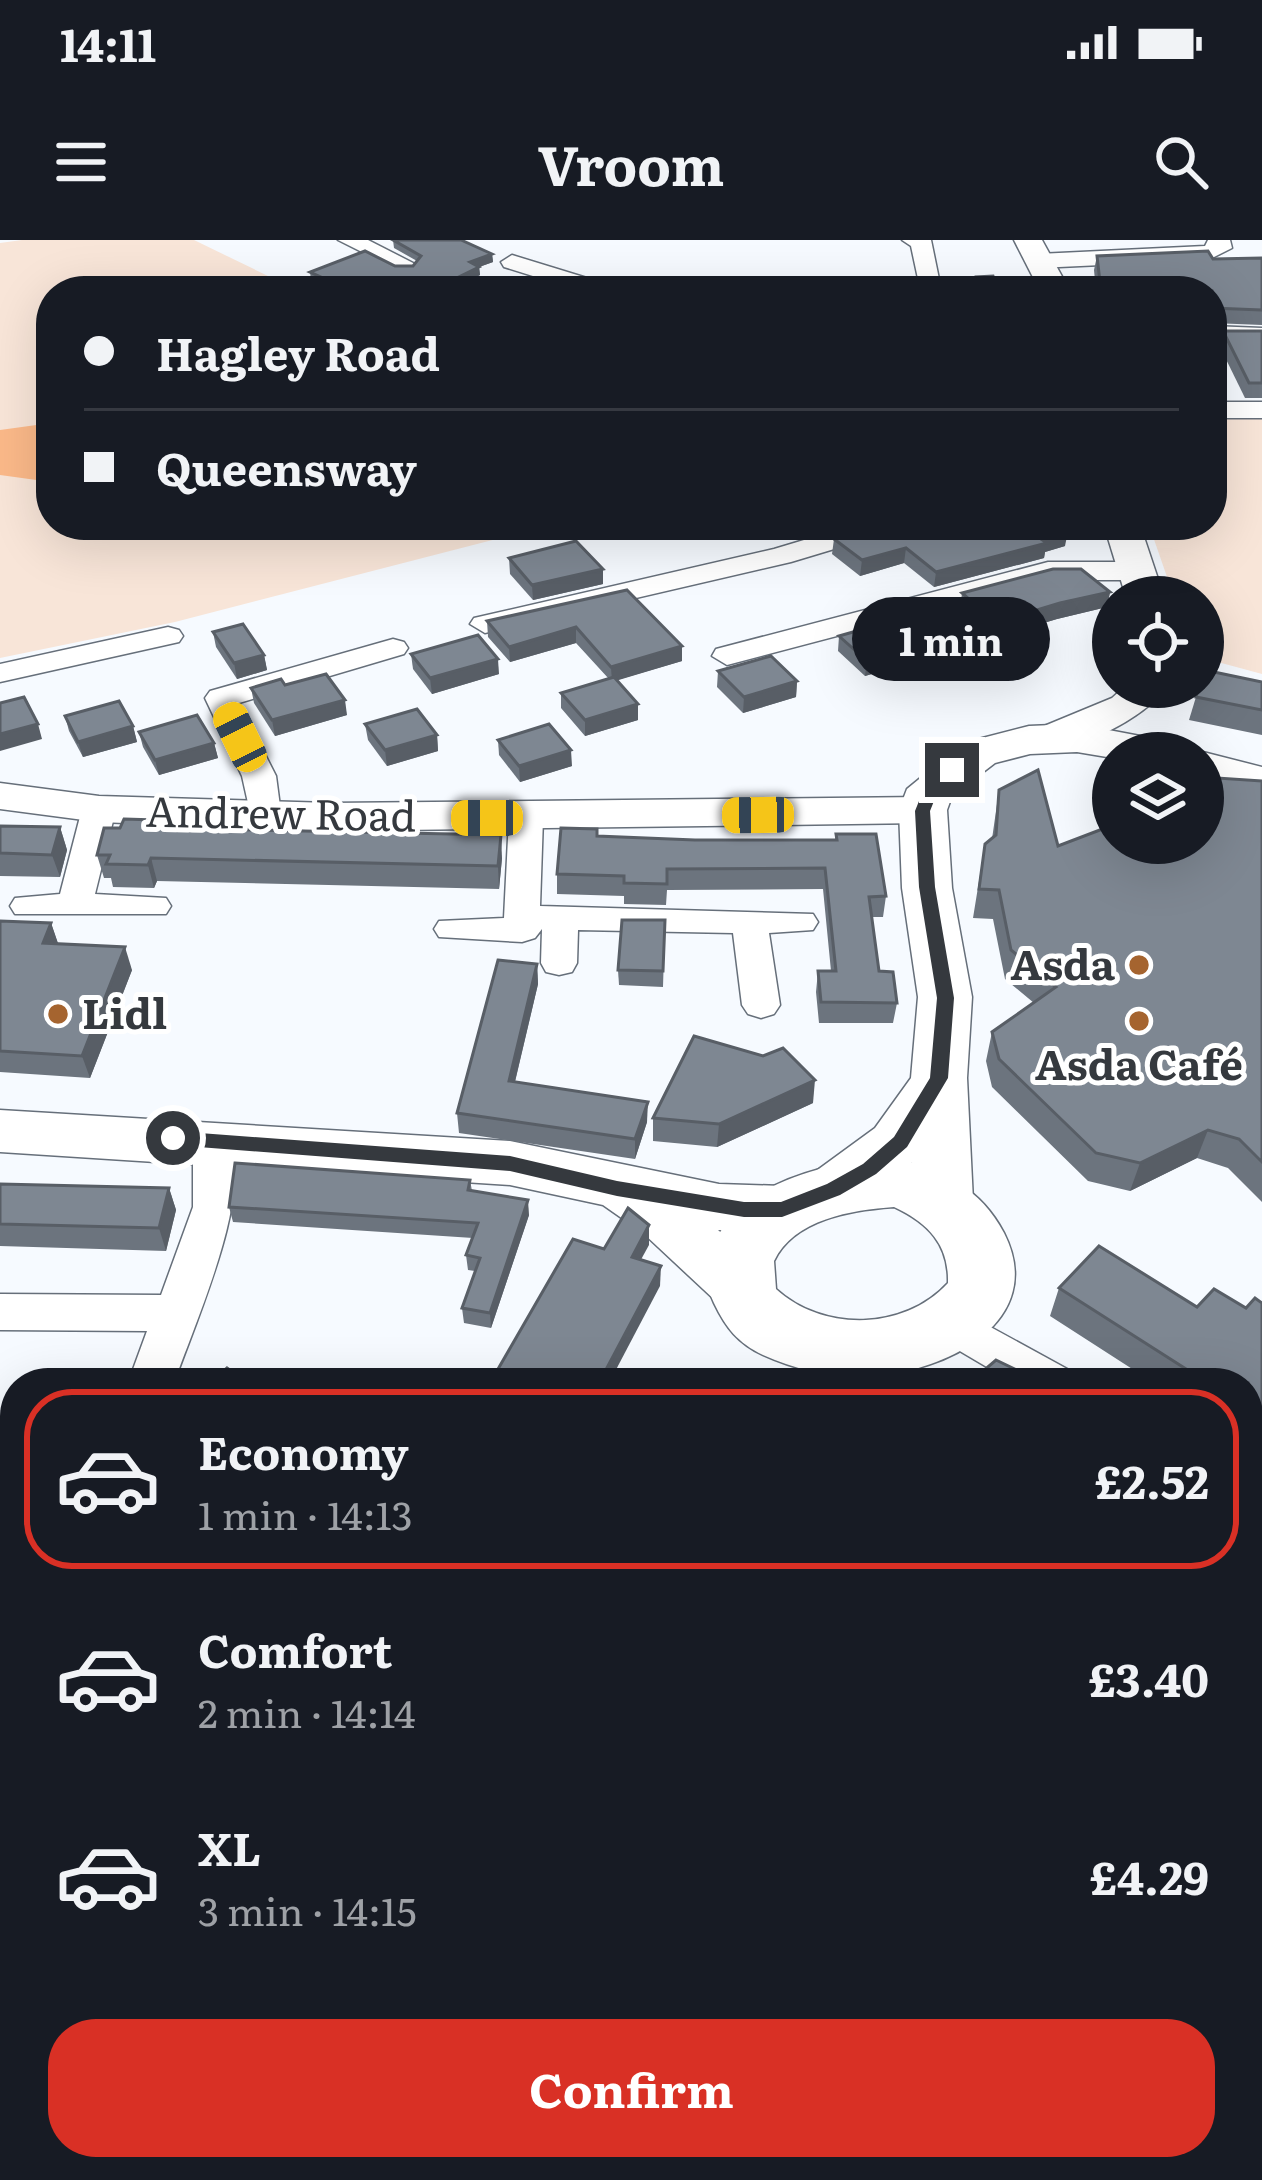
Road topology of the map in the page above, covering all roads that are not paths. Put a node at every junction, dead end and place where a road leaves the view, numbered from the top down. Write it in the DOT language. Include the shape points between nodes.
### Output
graph roads {
  1 [pos="349,240"];
  2 [pos="913,240"];
  3 [pos="1219,240"];
  4 [pos="1032,250"];
  5 [pos="432,256"];
  6 [pos="512,262"];
  7 [pos="557,276"];
  8 [pos="927,276"];
  9 [pos="1227,334"];
  10 [pos="1262,335"];
  11 [pos="1227,410"];
  12 [pos="1262,410"];
  13 [pos="834,540"];
  14 [pos="1127,540"];
  15 [pos="1139,576"];
  16 [pos="1092,577"];
  17 [pos="497,591"];
  18 [pos="521,615"];
  19 [pos="485,624"];
  20 [pos="168,636"];
  21 [pos="370,647"];
  22 [pos="727,656"];
  23 [pos="0,673"];
  24 [pos="1124,708"];
  25 [pos="1052,738"];
  26 [pos="1092,743"];
  27 [pos="1224,771"];
  28 [pos="1262,781"];
  29 [pos="0,796"];
  30 [pos="99,809"];
  31 [pos="922,811"];
  32 [pos="264,814"];
  33 [pos="526,818"];
  34 [pos="74,905"];
  35 [pos="28,906"];
  36 [pos="153,906"];
  37 [pos="522,917"];
  38 [pos="560,917"];
  39 [pos="748,920"];
  40 [pos="800,922"];
  41 [pos="452,929"];
  42 [pos="559,963"];
  43 [pos="761,1005"];
  44 [pos="939,1078"];
  45 [pos="0,1131"];
  46 [pos="213,1141"];
  47 [pos="617,1188"];
  48 [pos="808,1199"];
  49 [pos="943,1201"];
  50 [pos="744,1294"];
  51 [pos="0,1312"];
  52 [pos="176,1313"];
  53 [pos="951,1332"];
  54 [pos="156,1368"];
  55 [pos="780,1368"];
  56 [pos="1027,1368"];
  1 -- 5 [label="street" via="396,270"];
  2 -- 8 [label="street" via="921,241"];
  3 -- 4 [label="street" via="1221,248 1208,253"];
  6 -- 7 [label="street"];
  9 -- 10 [label="street"];
  11 -- 12 [label="street"];
  13 -- 18 [label="street"];
  14 -- 15 [label="street"];
  16 -- 22 [label="street" via="1048,571 802,654"];
  17 -- 18 [label="street"];
  18 -- 19 [label="street"];
  20 -- 23 [label="street"];
  21 -- 32 [label="street" via="221,698 260,776"];
  24 -- 25 [label="street"];
  25 -- 26 [label="main road"];
  25 -- 31 [label="main road" via="979,753 931,789"];
  27 -- 28 [label="main road"];
  29 -- 30 [label="street, Andrew Road"];
  30 -- 32 [label="street, Andrew Road"];
  30 -- 34 [label="street"];
  31 -- 33 [label="street, Andrew Road"];
  31 -- 44 [label="main road" via="945,998"];
  32 -- 33 [label="street, Andrew Road"];
  33 -- 37 [label="street"];
  34 -- 35 [label="street"];
  34 -- 36 [label="street"];
  37 -- 38 [label="street"];
  37 -- 41 [label="street" via="522,930"];
  38 -- 39 [label="street"];
  38 -- 42 [label="street"];
  39 -- 40 [label="street"];
  39 -- 43 [label="street"];
  44 -- 48 [label="main road" via="900,1142 869,1169"];
  44 -- 49 [label="main road"];
  45 -- 46 [label="main road"];
  46 -- 47 [label="main road" via="510,1163"];
  46 -- 52 [label="street" via="214,1207"];
  47 -- 48 [label="main road" via="719,1207"];
  47 -- 50 [label="main road" via="664,1217"];
  48 -- 49 [label="main road" via="896,1182"];
  48 -- 50 [label="main road" via="746,1249"];
  49 -- 53 [label="main road" via="960,1217 984,1273"];
  50 -- 53 [label="main road" via="767,1323 838,1348"];
  50 -- 55 [label="main road"];
  51 -- 52 [label="street"];
  52 -- 54 [label="street"];
  53 -- 56 [label="street"];
}
